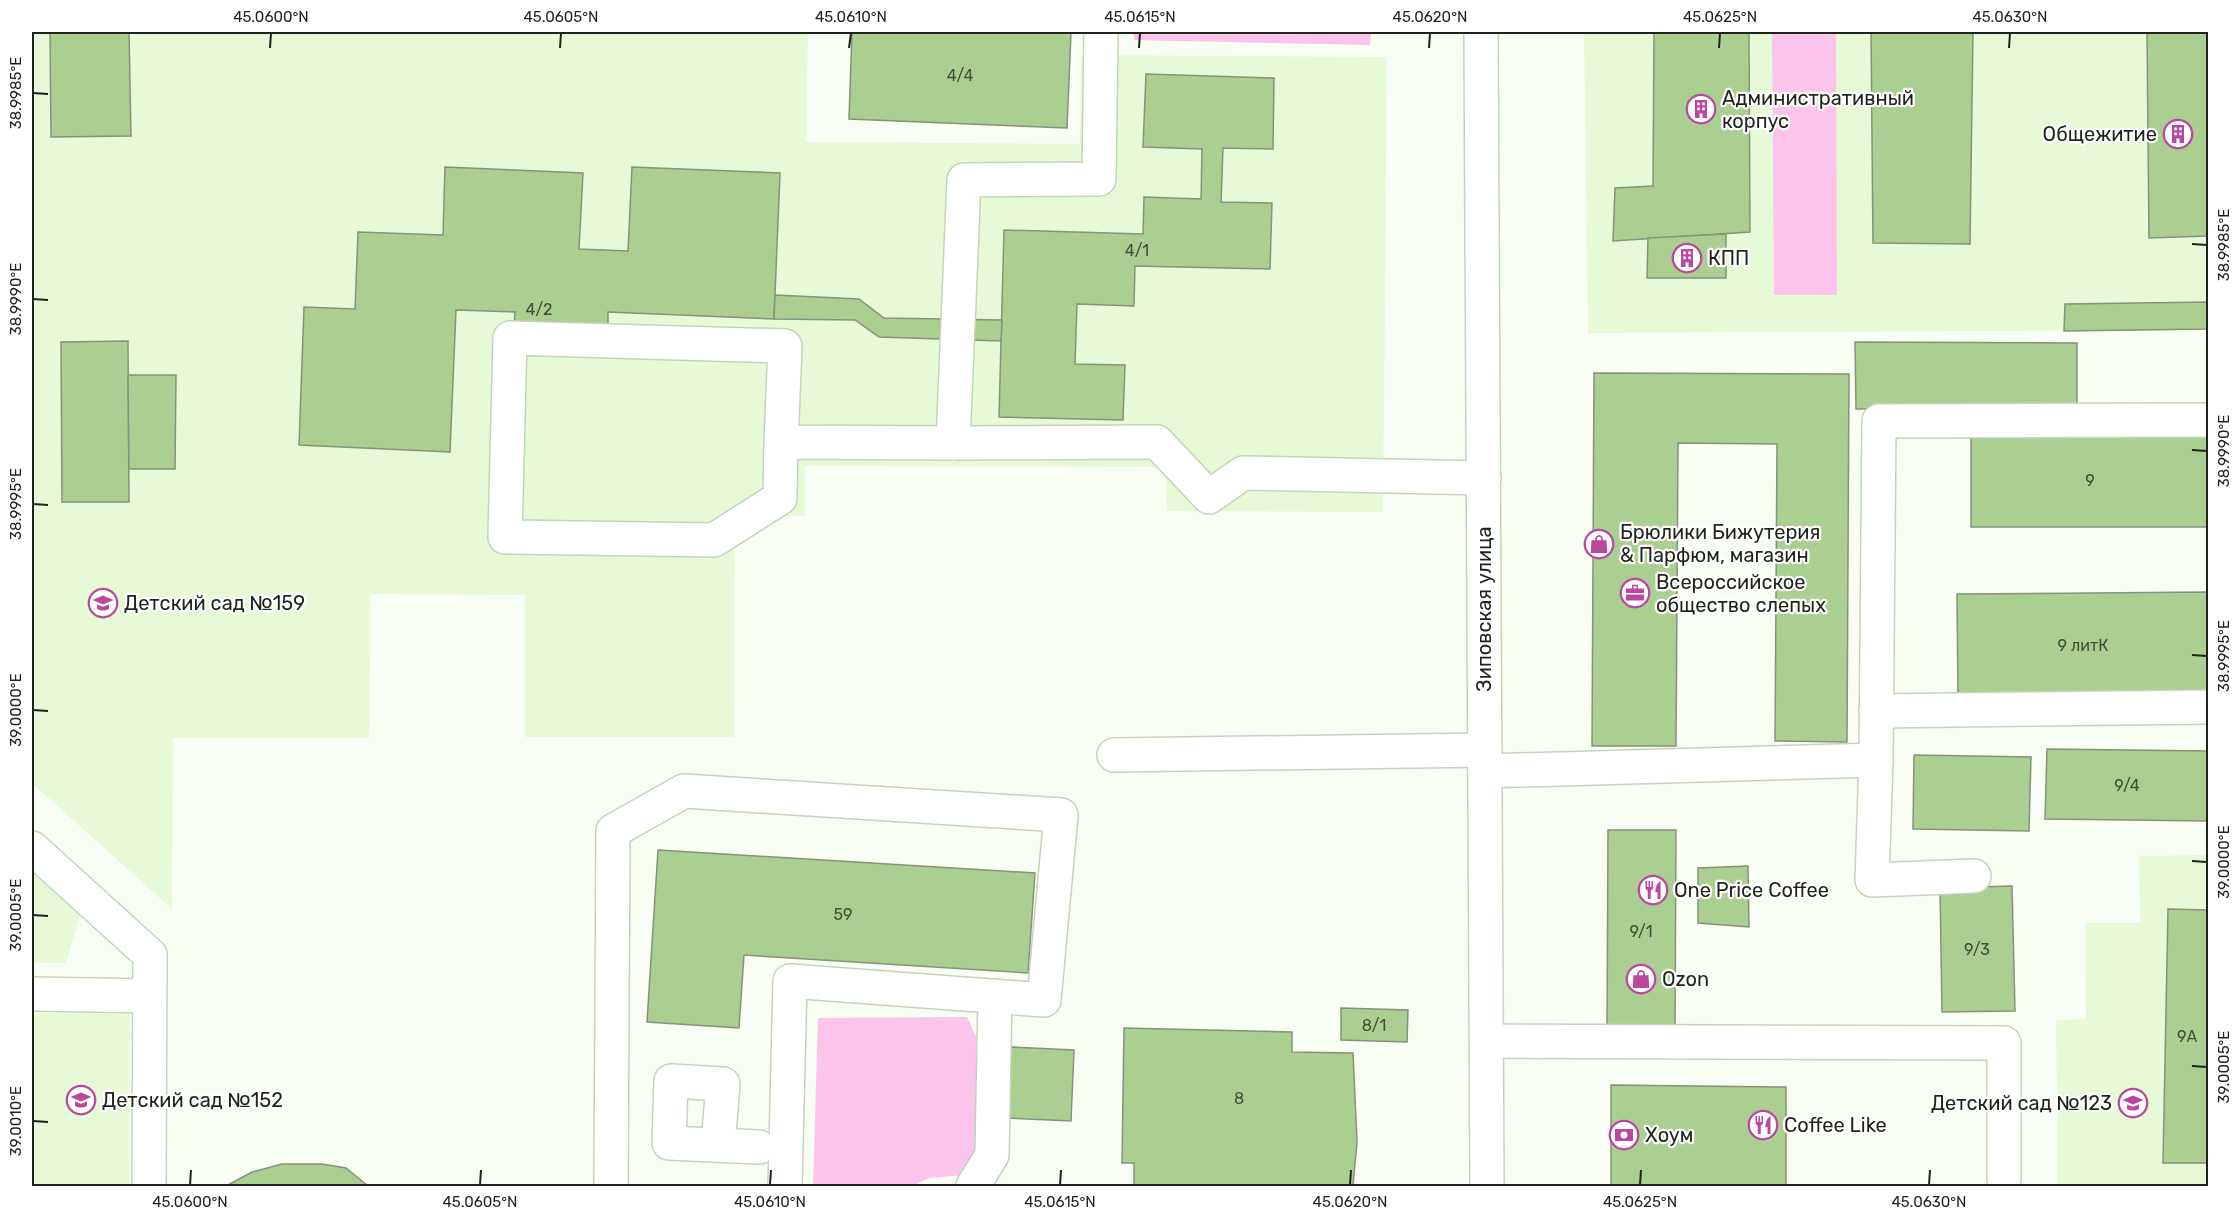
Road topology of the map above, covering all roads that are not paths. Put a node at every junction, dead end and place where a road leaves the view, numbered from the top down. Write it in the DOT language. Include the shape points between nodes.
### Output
graph roads {
  1 [pos="1101,32"];
  2 [pos="1481,32"];
  3 [pos="2208,420"];
  4 [pos="781,442"];
  5 [pos="953,443"];
  6 [pos="1484,478"];
  7 [pos="2208,707"];
  8 [pos="1876,711"];
  9 [pos="1114,755"];
  10 [pos="1485,760"];
  11 [pos="1876,760"];
  12 [pos="32,848"];
  13 [pos="1974,876"];
  14 [pos="32,994"];
  15 [pos="149,996"];
  16 [pos="995,996"];
  17 [pos="1487,1041"];
  18 [pos="718,1145"];
  19 [pos="759,1147"];
  20 [pos="2004,1179"];
  21 [pos="149,1186"];
  22 [pos="611,1186"];
  23 [pos="785,1186"];
  24 [pos="973,1186"];
  25 [pos="1487,1186"];
  1 -- 5 [label="street" via="1099,179 964,180"];
  2 -- 6 [label="street, Зиповская улица"];
  3 -- 8 [label="street" via="1879,421"];
  4 -- 4 [label="street" via="785,346 510,338 505,537 714,540 780,498"];
  4 -- 5 [label="street"];
  5 -- 6 [label="street" via="1157,442 1209,497 1243,473"];
  6 -- 10 [label="street, Зиповская улица"];
  7 -- 8 [label="street"];
  8 -- 11 [label="street"];
  9 -- 10 [label="street"];
  10 -- 11 [label="street"];
  10 -- 17 [label="street, Зиповская улица"];
  11 -- 13 [label="street" via="1872,880"];
  12 -- 15 [label="street" via="150,955"];
  14 -- 15 [label="street"];
  15 -- 21 [label="street"];
  16 -- 22 [label="street" via="1044,1000 1061,815 684,791 613,831"];
  16 -- 23 [label="street" via="790,981"];
  16 -- 24 [label="street" via="992,1155"];
  17 -- 20 [label="street" via="2004,1043"];
  17 -- 25 [label="street, Зиповская улица"];
  18 -- 19 [label="street"];
}
